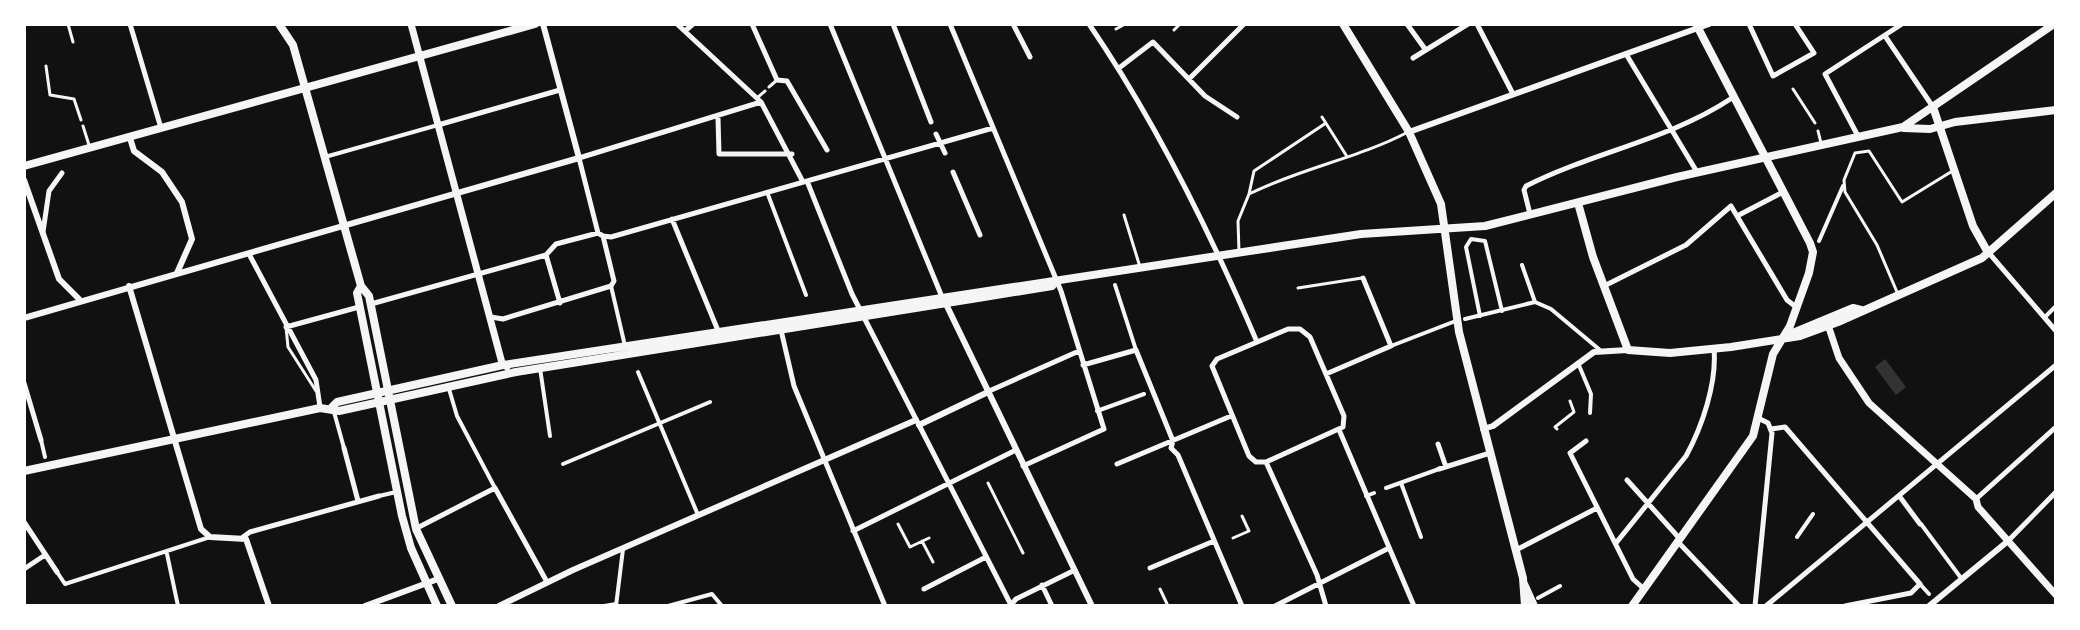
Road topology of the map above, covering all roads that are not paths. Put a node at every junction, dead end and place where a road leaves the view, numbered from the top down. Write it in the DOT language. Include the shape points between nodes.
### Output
graph roads {
  1 [pos="68,24"];
  2 [pos="130,24"];
  3 [pos="411,24"];
  4 [pos="535,24"];
  5 [pos="543,24"];
  6 [pos="677,24"];
  7 [pos="693,24"];
  8 [pos="752,24"];
  9 [pos="830,24"];
  10 [pos="893,24"];
  11 [pos="950,24"];
  12 [pos="1013,24"];
  13 [pos="1089,24"];
  14 [pos="1125,24"];
  15 [pos="1180,24"];
  16 [pos="1244,24"];
  17 [pos="1343,24"];
  18 [pos="1407,24"];
  19 [pos="1468,24"];
  20 [pos="1477,24"];
  21 [pos="1709,24"];
  22 [pos="1749,24"];
  23 [pos="1795,24"];
  24 [pos="1902,24"];
  25 [pos="281,25"];
  26 [pos="1696,25"];
  27 [pos="2053,28"];
  28 [pos="1116,29"];
  29 [pos="1174,30"];
  30 [pos="685,31"];
  31 [pos="1885,36"];
  32 [pos="73,42"];
  33 [pos="1425,49"];
  34 [pos="1625,53"];
  35 [pos="419,57"];
  36 [pos="1030,57"];
  37 [pos="1413,58"];
  38 [pos="46,66"];
  39 [pos="1119,68"];
  40 [pos="1189,79"];
  41 [pos="777,80"];
  42 [pos="1793,89"];
  43 [pos="306,90"];
  44 [pos="560,90"];
  45 [pos="1513,94"];
  46 [pos="1732,98"];
  47 [pos="759,100"];
  48 [pos="1933,107"];
  49 [pos="2056,110"];
  50 [pos="1237,117"];
  51 [pos="1322,117"];
  52 [pos="718,118"];
  53 [pos="81,120"];
  54 [pos="931,122"];
  55 [pos="1326,123"];
  56 [pos="1815,123"];
  57 [pos="438,125"];
  58 [pos="83,126"];
  59 [pos="1939,126"];
  60 [pos="1903,127"];
  61 [pos="993,128"];
  62 [pos="161,129"];
  63 [pos="1671,131"];
  64 [pos="1818,131"];
  65 [pos="1409,132"];
  66 [pos="936,134"];
  67 [pos="1858,137"];
  68 [pos="130,138"];
  69 [pos="941,143"];
  70 [pos="1821,145"];
  71 [pos="90,148"];
  72 [pos="827,150"];
  73 [pos="945,153"];
  74 [pos="792,154"];
  75 [pos="1349,154"];
  76 [pos="325,157"];
  77 [pos="1764,157"];
  78 [pos="579,158"];
  79 [pos="886,158"];
  80 [pos="832,165"];
  81 [pos="24,166"];
  82 [pos="1954,170"];
  83 [pos="835,172"];
  84 [pos="953,172"];
  85 [pos="62,173"];
  86 [pos="1697,173"];
  87 [pos="24,180"];
  88 [pos="805,181"];
  89 [pos="1843,186"];
  90 [pos="767,192"];
  91 [pos="1783,192"];
  92 [pos="2056,193"];
  93 [pos="457,194"];
  94 [pos="1249,194"];
  95 [pos="1578,203"];
  96 [pos="1124,215"];
  97 [pos="1530,215"];
  98 [pos="1739,215"];
  99 [pos="672,219"];
  100 [pos="344,227"];
  101 [pos="1447,230"];
  102 [pos="43,232"];
  103 [pos="600,234"];
  104 [pos="980,235"];
  105 [pos="1819,241"];
  106 [pos="1987,251"];
  107 [pos="1239,252"];
  108 [pos="249,254"];
  109 [pos="546,255"];
  110 [pos="1220,258"];
  111 [pos="1522,265"];
  112 [pos="1140,267"];
  113 [pos="177,273"];
  114 [pos="480,274"];
  115 [pos="1363,278"];
  116 [pos="1056,281"];
  117 [pos="1115,285"];
  118 [pos="129,286"];
  119 [pos="361,286"];
  120 [pos="611,286"];
  121 [pos="1604,286"];
  122 [pos="1298,288"];
  123 [pos="806,295"];
  124 [pos="1899,296"];
  125 [pos="79,299"];
  126 [pos="944,300"];
  127 [pos="1535,302"];
  128 [pos="560,303"];
  129 [pos="371,304"];
  130 [pos="2056,306"];
  131 [pos="360,307"];
  132 [pos="1797,308"];
  133 [pos="1502,311"];
  134 [pos="862,313"];
  135 [pos="1480,316"];
  136 [pos="2046,316"];
  137 [pos="491,317"];
  138 [pos="24,318"];
  139 [pos="1465,319"];
  140 [pos="1826,321"];
  141 [pos="1453,322"];
  142 [pos="286,327"];
  143 [pos="781,330"];
  144 [pos="2056,331"];
  145 [pos="720,334"];
  146 [pos="1784,338"];
  147 [pos="1257,342"];
  148 [pos="1391,346"];
  149 [pos="625,348"];
  150 [pos="1714,349"];
  151 [pos="1136,350"];
  152 [pos="1600,350"];
  153 [pos="1628,350"];
  154 [pos="1079,351"];
  155 [pos="527,361"];
  156 [pos="1578,362"];
  157 [pos="503,365"];
  158 [pos="1083,365"];
  159 [pos="2056,365"];
  160 [pos="540,368"];
  161 [pos="516,372"];
  162 [pos="638,372"];
  163 [pos="1326,374"];
  164 [pos="24,383"];
  165 [pos="448,387"];
  166 [pos="986,393"];
  167 [pos="1144,394"];
  168 [pos="383,398"];
  169 [pos="1570,401"];
  170 [pos="710,402"];
  171 [pos="332,407"];
  172 [pos="320,408"];
  173 [pos="1097,411"];
  174 [pos="1590,413"];
  175 [pos="1231,416"];
  176 [pos="1758,418"];
  177 [pos="917,422"];
  178 [pos="658,424"];
  179 [pos="2056,427"];
  180 [pos="1483,429"];
  181 [pos="1557,429"];
  182 [pos="1771,429"];
  183 [pos="1340,432"];
  184 [pos="550,436"];
  185 [pos="41,440"];
  186 [pos="172,440"];
  187 [pos="1173,441"];
  188 [pos="1586,441"];
  189 [pos="1438,444"];
  190 [pos="344,448"];
  191 [pos="1016,450"];
  192 [pos="1491,453"];
  193 [pos="45,457"];
  194 [pos="823,462"];
  195 [pos="1266,462"];
  196 [pos="1939,463"];
  197 [pos="563,464"];
  198 [pos="1117,464"];
  199 [pos="1023,466"];
  200 [pos="1442,468"];
  201 [pos="24,471"];
  202 [pos="1627,480"];
  203 [pos="988,483"];
  204 [pos="1401,483"];
  205 [pos="949,485"];
  206 [pos="495,488"];
  207 [pos="1386,488"];
  208 [pos="397,492"];
  209 [pos="2056,492"];
  210 [pos="1374,493"];
  211 [pos="379,496"];
  212 [pos="1366,496"];
  213 [pos="1900,497"];
  214 [pos="1976,499"];
  215 [pos="358,501"];
  216 [pos="1647,504"];
  217 [pos="1597,508"];
  218 [pos="1813,514"];
  219 [pos="698,515"];
  220 [pos="1242,516"];
  221 [pos="24,522"];
  222 [pos="1868,523"];
  223 [pos="898,524"];
  224 [pos="1920,524"];
  225 [pos="416,529"];
  226 [pos="853,531"];
  227 [pos="210,537"];
  228 [pos="243,537"];
  229 [pos="1421,537"];
  230 [pos="1797,537"];
  231 [pos="929,538"];
  232 [pos="1233,538"];
  233 [pos="922,541"];
  234 [pos="1680,541"];
  235 [pos="2008,541"];
  236 [pos="1217,543"];
  237 [pos="1616,543"];
  238 [pos="1389,548"];
  239 [pos="623,549"];
  240 [pos="1515,551"];
  241 [pos="1023,553"];
  242 [pos="167,554"];
  243 [pos="45,555"];
  244 [pos="986,557"];
  245 [pos="933,562"];
  246 [pos="1150,568"];
  247 [pos="24,569"];
  248 [pos="1075,570"];
  249 [pos="57,572"];
  250 [pos="1153,575"];
  251 [pos="438,579"];
  252 [pos="1963,580"];
  253 [pos="547,582"];
  254 [pos="1319,584"];
  255 [pos="1920,584"];
  256 [pos="427,585"];
  257 [pos="1042,585"];
  258 [pos="1560,586"];
  259 [pos="924,589"];
  260 [pos="1160,589"];
  261 [pos="1645,590"];
  262 [pos="1929,594"];
  263 [pos="2056,595"];
  264 [pos="1940,603"];
  265 [pos="1528,604"];
  266 [pos="616,605"];
  267 [pos="178,606"];
  268 [pos="269,606"];
  269 [pos="365,606"];
  270 [pos="437,606"];
  271 [pos="452,606"];
  272 [pos="499,606"];
  273 [pos="604,606"];
  274 [pos="668,606"];
  275 [pos="722,606"];
  276 [pos="885,606"];
  277 [pos="1011,606"];
  278 [pos="1052,606"];
  279 [pos="1092,606"];
  280 [pos="1168,606"];
  281 [pos="1242,606"];
  282 [pos="1275,606"];
  283 [pos="1326,606"];
  284 [pos="1414,606"];
  285 [pos="1632,606"];
  286 [pos="1739,606"];
  287 [pos="1755,606"];
  288 [pos="1766,606"];
  289 [pos="1845,606"];
  290 [pos="1929,606"];
  1 -- 32 [label="lane"];
  2 -- 62 [label="street"];
  3 -- 35 [label="main road"];
  4 -- 35 [label="main road"];
  5 -- 44 [label="street"];
  6 -- 30 [label="street"];
  7 -- 30 [label="street"];
  8 -- 41 [label="street"];
  9 -- 79 [label="street"];
  10 -- 54 [label="street"];
  11 -- 61 [label="street"];
  12 -- 36 [label="street"];
  13 -- 39 [label="street"];
  14 -- 28 [label="lane"];
  15 -- 29 [label="lane"];
  16 -- 40 [label="street"];
  17 -- 65 [label="main road"];
  18 -- 33 [label="street"];
  19 -- 33 [label="street"];
  20 -- 45 [label="street"];
  21 -- 26 [label="street"];
  22 -- 23 [label="street" via="1770,78 1814,53"];
  24 -- 31 [label="street"];
  25 -- 43 [label="main road" via="293,45"];
  26 -- 34 [label="street"];
  26 -- 46 [label="main road"];
  27 -- 48 [label="main road"];
  30 -- 47 [label="street"];
  31 -- 48 [label="street"];
  31 -- 67 [label="street" via="1825,74"];
  33 -- 37 [label="street"];
  34 -- 45 [label="street"];
  34 -- 63 [label="street"];
  35 -- 43 [label="main road"];
  35 -- 57 [label="main road"];
  38 -- 53 [label="lane" via="50,95 74,99"];
  39 -- 40 [label="street" via="1153,42 1161,44"];
  39 -- 110 [label="street"];
  40 -- 50 [label="street"];
  41 -- 47 [label="lane"];
  41 -- 72 [label="street" via="787,81"];
  42 -- 56 [label="lane"];
  43 -- 62 [label="main road"];
  43 -- 76 [label="main road"];
  44 -- 57 [label="street"];
  44 -- 78 [label="street"];
  45 -- 65 [label="street"];
  46 -- 63 [label="street"];
  46 -- 77 [label="main road"];
  47 -- 52 [label="street"];
  47 -- 74 [label="street"];
  48 -- 59 [label="main road"];
  48 -- 60 [label="main road"];
  49 -- 59 [label="main road"];
  51 -- 55 [label="lane"];
  52 -- 74 [label="street" via="719,154"];
  52 -- 78 [label="street"];
  55 -- 75 [label="lane"];
  55 -- 94 [label="lane" via="1254,171"];
  57 -- 76 [label="street"];
  57 -- 93 [label="main road"];
  58 -- 71 [label="lane"];
  59 -- 60 [label="main road"];
  59 -- 82 [label="main road"];
  60 -- 67 [label="main road"];
  61 -- 69 [label="street"];
  61 -- 116 [label="street"];
  62 -- 68 [label="main road"];
  63 -- 86 [label="street"];
  63 -- 97 [label="street" via="1568,165 1526,186"];
  64 -- 70 [label="lane"];
  65 -- 75 [label="lane" via="1378,148"];
  65 -- 101 [label="main road"];
  66 -- 69 [label="street"];
  67 -- 70 [label="main road"];
  68 -- 71 [label="main road"];
  68 -- 113 [label="street" via="134,151 169,181 189,223 192,239"];
  69 -- 73 [label="street"];
  69 -- 79 [label="street"];
  70 -- 77 [label="main road"];
  71 -- 81 [label="main road"];
  74 -- 88 [label="street"];
  75 -- 94 [label="lane"];
  76 -- 100 [label="main road"];
  77 -- 86 [label="main road"];
  77 -- 91 [label="main road"];
  78 -- 93 [label="street"];
  78 -- 103 [label="street"];
  79 -- 83 [label="street"];
  79 -- 126 [label="street"];
  80 -- 83 [label="street"];
  82 -- 89 [label="lane" via="1902,202 1869,151 1860,150"];
  82 -- 106 [label="main road"];
  83 -- 88 [label="street"];
  84 -- 104 [label="street"];
  85 -- 102 [label="street" via="49,191"];
  86 -- 95 [label="main road"];
  87 -- 102 [label="street"];
  88 -- 90 [label="street"];
  88 -- 134 [label="street"];
  89 -- 105 [label="street"];
  89 -- 124 [label="lane"];
  90 -- 99 [label="street"];
  90 -- 123 [label="street"];
  91 -- 98 [label="street"];
  91 -- 132 [label="main road" via="1813,252"];
  92 -- 106 [label="main road"];
  93 -- 100 [label="street"];
  93 -- 114 [label="main road"];
  94 -- 107 [label="lane" via="1238,221"];
  95 -- 97 [label="main road"];
  95 -- 121 [label="main road"];
  96 -- 112 [label="lane"];
  97 -- 101 [label="main road"];
  98 -- 121 [label="street" via="1731,206 1686,245"];
  98 -- 132 [label="street" via="1787,300"];
  99 -- 103 [label="street" via="611,237"];
  99 -- 145 [label="street"];
  100 -- 108 [label="street"];
  100 -- 119 [label="main road"];
  101 -- 107 [label="main road" via="1361,234"];
  101 -- 180 [label="main road" via="1459,332"];
  102 -- 125 [label="street" via="59,279"];
  103 -- 109 [label="street" via="556,244"];
  103 -- 120 [label="street"];
  106 -- 124 [label="main road"];
  106 -- 144 [label="street"];
  107 -- 110 [label="main road"];
  108 -- 113 [label="street"];
  108 -- 142 [label="street"];
  109 -- 114 [label="street"];
  109 -- 128 [label="street"];
  110 -- 112 [label="main road"];
  110 -- 147 [label="street"];
  111 -- 127 [label="street"];
  112 -- 116 [label="main road"];
  113 -- 118 [label="street"];
  114 -- 129 [label="street"];
  114 -- 137 [label="main road"];
  115 -- 122 [label="lane"];
  115 -- 148 [label="street"];
  116 -- 126 [label="main road" via="1052,286"];
  116 -- 154 [label="street"];
  117 -- 151 [label="street"];
  118 -- 125 [label="street"];
  118 -- 186 [label="street"];
  119 -- 129 [label="main road"];
  119 -- 131 [label="main road"];
  120 -- 128 [label="street"];
  120 -- 149 [label="street"];
  121 -- 153 [label="main road"];
  124 -- 140 [label="main road"];
  125 -- 138 [label="street"];
  126 -- 134 [label="main road"];
  126 -- 166 [label="street"];
  127 -- 133 [label="street"];
  127 -- 152 [label="street"];
  128 -- 137 [label="street" via="503,319"];
  129 -- 168 [label="main road"];
  130 -- 136 [label="street"];
  131 -- 142 [label="street"];
  131 -- 168 [label="main road"];
  132 -- 146 [label="main road"];
  133 -- 135 [label="street"];
  133 -- 135 [label="street" via="1485,241 1471,239 1466,247"];
  134 -- 143 [label="main road"];
  134 -- 145 [label="main road" via="811,315"];
  134 -- 177 [label="street"];
  135 -- 139 [label="street"];
  137 -- 157 [label="main road"];
  140 -- 146 [label="main road" via="1798,328"];
  140 -- 196 [label="main road" via="1839,358 1869,403"];
  141 -- 148 [label="street"];
  142 -- 172 [label="street" via="316,380"];
  143 -- 160 [label="main road"];
  143 -- 194 [label="street" via="794,386"];
  145 -- 149 [label="main road"];
  146 -- 150 [label="main road"];
  146 -- 176 [label="main road" via="1773,354"];
  147 -- 163 [label="street" via="1300,329 1310,337"];
  147 -- 175 [label="street" via="1212,366"];
  148 -- 163 [label="street"];
  149 -- 155 [label="main road"];
  150 -- 153 [label="main road"];
  150 -- 216 [label="street" via="1713,376 1695,440"];
  151 -- 158 [label="street"];
  151 -- 187 [label="street"];
  152 -- 153 [label="street"];
  152 -- 156 [label="street"];
  154 -- 158 [label="street"];
  154 -- 166 [label="street"];
  155 -- 157 [label="main road"];
  155 -- 160 [label="street"];
  156 -- 174 [label="street" via="1591,394"];
  156 -- 180 [label="street"];
  157 -- 161 [label="main road"];
  157 -- 168 [label="main road"];
  158 -- 173 [label="street"];
  159 -- 196 [label="street"];
  160 -- 161 [label="main road"];
  160 -- 184 [label="street"];
  161 -- 165 [label="main road"];
  162 -- 178 [label="street"];
  163 -- 183 [label="street" via="1344,416"];
  164 -- 185 [label="street"];
  165 -- 168 [label="main road"];
  165 -- 206 [label="street" via="457,416"];
  166 -- 177 [label="street"];
  166 -- 191 [label="street"];
  167 -- 173 [label="street"];
  168 -- 171 [label="main road" via="337,402"];
  168 -- 208 [label="main road"];
  168 -- 225 [label="main road"];
  169 -- 181 [label="lane" via="1574,412"];
  170 -- 178 [label="street"];
  171 -- 172 [label="main road"];
  171 -- 190 [label="street"];
  172 -- 186 [label="main road"];
  173 -- 199 [label="street" via="1104,429"];
  175 -- 187 [label="street"];
  175 -- 195 [label="street" via="1249,456"];
  176 -- 182 [label="street"];
  176 -- 234 [label="main road"];
  177 -- 194 [label="street"];
  177 -- 205 [label="street"];
  178 -- 197 [label="street"];
  178 -- 219 [label="street"];
  179 -- 214 [label="street"];
  180 -- 192 [label="main road"];
  182 -- 222 [label="street" via="1785,427"];
  182 -- 287 [label="street"];
  183 -- 195 [label="street"];
  183 -- 212 [label="street"];
  185 -- 193 [label="street"];
  186 -- 201 [label="main road"];
  186 -- 227 [label="street" via="201,529"];
  187 -- 198 [label="street"];
  187 -- 236 [label="street" via="1171,448"];
  188 -- 217 [label="street" via="1570,453"];
  189 -- 200 [label="street"];
  190 -- 215 [label="street"];
  191 -- 199 [label="street"];
  191 -- 205 [label="street"];
  192 -- 200 [label="street"];
  192 -- 240 [label="main road"];
  194 -- 219 [label="street"];
  194 -- 226 [label="street"];
  195 -- 254 [label="street"];
  196 -- 213 [label="street"];
  196 -- 214 [label="main road"];
  199 -- 248 [label="street"];
  200 -- 204 [label="street"];
  202 -- 216 [label="street"];
  203 -- 241 [label="lane"];
  204 -- 207 [label="street"];
  204 -- 229 [label="street"];
  205 -- 226 [label="street"];
  205 -- 244 [label="street"];
  206 -- 225 [label="street"];
  206 -- 253 [label="street"];
  208 -- 211 [label="street"];
  208 -- 256 [label="main road"];
  209 -- 235 [label="street"];
  210 -- 212 [label="street"];
  211 -- 215 [label="street"];
  212 -- 238 [label="street"];
  213 -- 222 [label="street"];
  213 -- 224 [label="street"];
  214 -- 235 [label="main road"];
  215 -- 228 [label="street"];
  216 -- 234 [label="street"];
  216 -- 237 [label="street"];
  217 -- 237 [label="street"];
  217 -- 240 [label="street"];
  218 -- 230 [label="street"];
  219 -- 239 [label="street"];
  220 -- 232 [label="lane" via="1249,531"];
  221 -- 243 [label="street"];
  222 -- 255 [label="street"];
  222 -- 288 [label="street"];
  223 -- 233 [label="lane" via="910,547"];
  224 -- 252 [label="street"];
  225 -- 251 [label="main road"];
  226 -- 276 [label="street"];
  227 -- 228 [label="street"];
  227 -- 242 [label="street"];
  228 -- 268 [label="street"];
  231 -- 233 [label="lane"];
  233 -- 245 [label="lane"];
  234 -- 261 [label="main road"];
  234 -- 286 [label="street"];
  235 -- 252 [label="street"];
  235 -- 263 [label="main road"];
  236 -- 246 [label="street"];
  236 -- 281 [label="street"];
  237 -- 261 [label="street" via="1635,582"];
  238 -- 254 [label="street"];
  238 -- 284 [label="street"];
  239 -- 253 [label="street"];
  239 -- 266 [label="street"];
  240 -- 265 [label="main road"];
  242 -- 249 [label="street" via="65,584"];
  242 -- 267 [label="street"];
  243 -- 247 [label="street"];
  243 -- 249 [label="street"];
  244 -- 259 [label="street"];
  244 -- 277 [label="street"];
  246 -- 250 [label="lane"];
  248 -- 257 [label="street"];
  248 -- 279 [label="street"];
  251 -- 256 [label="street"];
  251 -- 271 [label="main road"];
  252 -- 264 [label="street"];
  253 -- 272 [label="street"];
  254 -- 282 [label="street"];
  254 -- 283 [label="street"];
  255 -- 262 [label="street"];
  255 -- 289 [label="street" via="1911,593"];
  256 -- 269 [label="street"];
  256 -- 270 [label="main road"];
  257 -- 277 [label="street"];
  257 -- 278 [label="street"];
  258 -- 265 [label="street"];
  260 -- 280 [label="lane"];
  261 -- 285 [label="main road"];
  262 -- 264 [label="lane"];
  264 -- 290 [label="street"];
  266 -- 273 [label="street"];
  274 -- 275 [label="street" via="712,594"];
}
